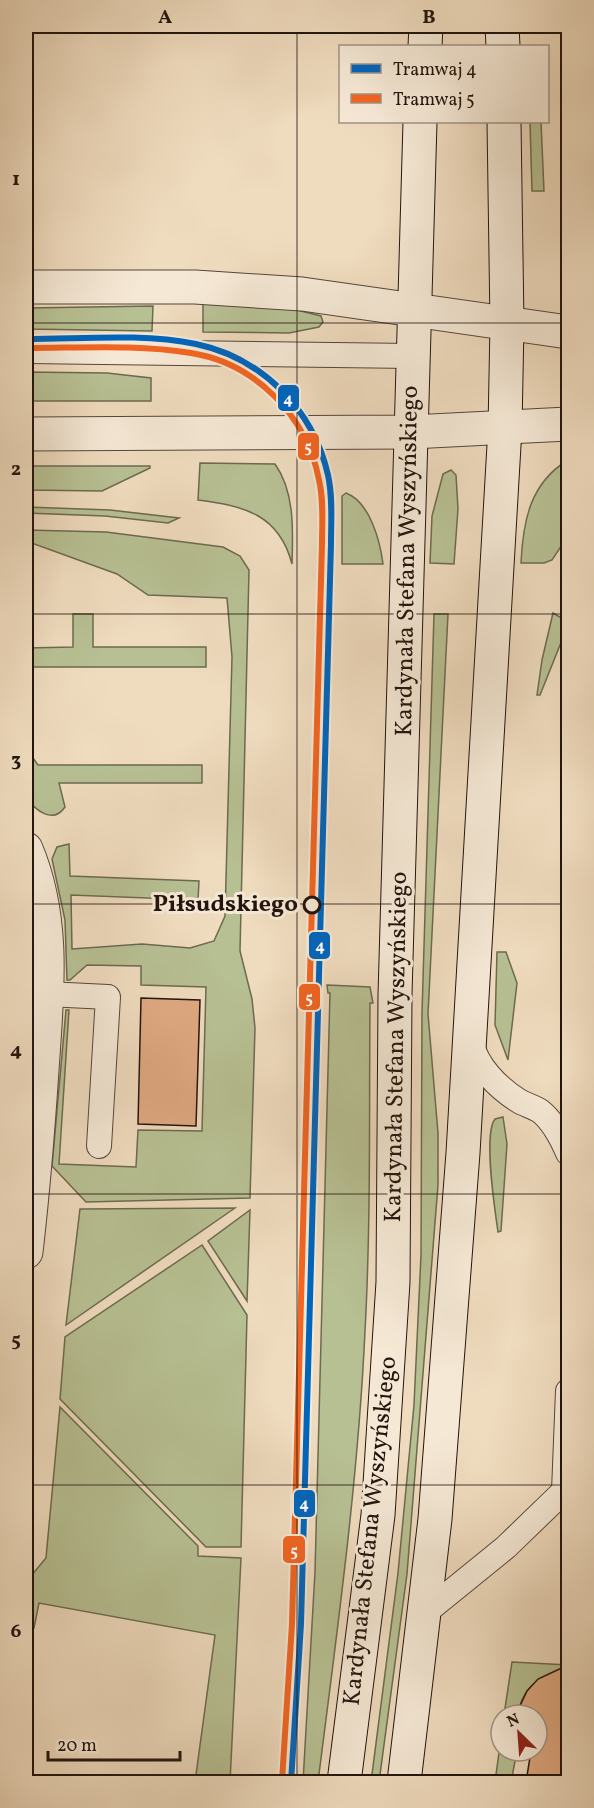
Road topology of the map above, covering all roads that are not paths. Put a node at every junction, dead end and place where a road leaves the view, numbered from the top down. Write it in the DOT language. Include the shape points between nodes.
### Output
graph roads {
  1 [pos="426,26"];
  2 [pos="502,26"];
  3 [pos="425,45"];
  4 [pos="503,45"];
  5 [pos="420,123"];
  6 [pos="504,123"];
  7 [pos="26,287"];
  8 [pos="415,308"];
  9 [pos="507,324"];
  10 [pos="568,332"];
  11 [pos="26,351"];
  12 [pos="413,356"];
  13 [pos="568,424"];
  14 [pos="505,428"];
  15 [pos="411,432"];
  16 [pos="26,434"];
  17 [pos="26,849"];
  18 [pos="47,994"];
  19 [pos="470,1037"];
  20 [pos="99,1146"];
  21 [pos="568,1153"];
  22 [pos="26,1252"];
  23 [pos="568,1391"];
  24 [pos="426,1612"];
  25 [pos="344,1782"];
  26 [pos="404,1782"];
  1 -- 3 [label="main road"];
  2 -- 4 [label="main road"];
  5 -- 8 [label="main road, Kardynała Stefana Wyszyńskiego"];
  6 -- 9 [label="main road"];
  7 -- 8 [label="main road" via="195,287 302,294"];
  8 -- 9 [label="main road"];
  8 -- 12 [label="main road, Kardynała Stefana Wyszyńskiego"];
  9 -- 10 [label="main road"];
  9 -- 14 [label="main road"];
  11 -- 12 [label="lane"];
  12 -- 15 [label="main road, Kardynała Stefana Wyszyńskiego"];
  13 -- 14 [label="main road"];
  14 -- 15 [label="main road"];
  14 -- 19 [label="main road"];
  15 -- 16 [label="main road"];
  15 -- 25 [label="main road, Kardynała Stefana Wyszyńskiego" via="395,995 393,1282 378,1515"];
  17 -- 18 [label="main road" via="44,908"];
  18 -- 20 [label="lane" via="108,997"];
  18 -- 22 [label="main road"];
  19 -- 21 [label="lane" via="479,1063 519,1101 540,1111 554,1126"];
  19 -- 24 [label="main road"];
  23 -- 24 [label="lane" via="564,1491 506,1547"];
  24 -- 26 [label="main road"];
}
